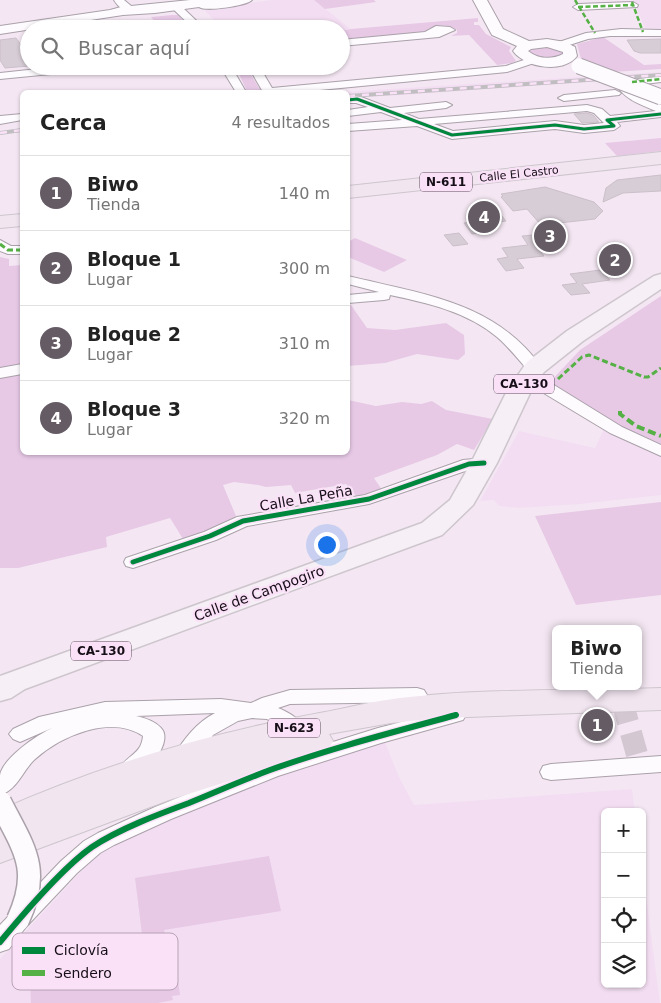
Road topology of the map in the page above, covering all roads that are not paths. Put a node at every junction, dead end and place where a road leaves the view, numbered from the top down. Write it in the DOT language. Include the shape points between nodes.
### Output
graph roads {
  1 [pos="219,0"];
  2 [pos="245,0"];
  3 [pos="480,0"];
  4 [pos="576,3"];
  5 [pos="632,3"];
  6 [pos="193,7"];
  7 [pos="178,9"];
  8 [pos="124,11"];
  9 [pos="65,20"];
  10 [pos="80,20"];
  11 [pos="190,20"];
  12 [pos="204,20"];
  13 [pos="20,27"];
  14 [pos="0,30"];
  15 [pos="20,31"];
  16 [pos="643,32"];
  17 [pos="595,33"];
  18 [pos="661,33"];
  19 [pos="0,34"];
  20 [pos="428,35"];
  21 [pos="350,42"];
  22 [pos="527,45"];
  23 [pos="560,45"];
  24 [pos="533,60"];
  25 [pos="563,60"];
  26 [pos="20,74"];
  27 [pos="231,75"];
  28 [pos="258,75"];
  29 [pos="0,76"];
  30 [pos="661,79"];
  31 [pos="628,86"];
  32 [pos="661,89"];
  33 [pos="240,90"];
  34 [pos="268,90"];
  35 [pos="290,90"];
  36 [pos="661,97"];
  37 [pos="567,98"];
  38 [pos="350,100"];
  39 [pos="446,105"];
  40 [pos="484,106"];
  41 [pos="577,109"];
  42 [pos="661,109"];
  43 [pos="385,110"];
  44 [pos="562,110"];
  45 [pos="350,112"];
  46 [pos="661,114"];
  47 [pos="20,117"];
  48 [pos="0,120"];
  49 [pos="416,122"];
  50 [pos="610,123"];
  51 [pos="350,128"];
  52 [pos="580,128"];
  53 [pos="661,158"];
  54 [pos="350,192"];
  55 [pos="20,220"];
  56 [pos="0,222"];
  57 [pos="0,244"];
  58 [pos="20,250"];
  59 [pos="661,280"];
  60 [pos="350,281"];
  61 [pos="419,298"];
  62 [pos="350,299"];
  63 [pos="20,369"];
  64 [pos="0,373"];
  65 [pos="531,373"];
  66 [pos="661,451"];
  67 [pos="484,463"];
  68 [pos="133,562"];
  69 [pos="4,689"];
  70 [pos="418,695"];
  71 [pos="661,699"];
  72 [pos="572,703"];
  73 [pos="254,710"];
  74 [pos="294,728"];
  75 [pos="20,734"];
  76 [pos="245,751"];
  77 [pos="661,764"];
  78 [pos="551,772"];
  79 [pos="0,787"];
  80 [pos="90,788"];
  81 [pos="0,802"];
  82 [pos="0,825"];
  83 [pos="0,849"];
  84 [pos="18,920"];
  85 [pos="0,942"];
  1 -- 8 [label="main road"];
  2 -- 6 [label="main road"];
  3 -- 22 [label="main road" via="497,32"];
  4 -- 5 [label="street"];
  4 -- 17 [label="street"];
  5 -- 16 [label="street"];
  6 -- 7 [label="main road"];
  6 -- 12 [label="street"];
  7 -- 8 [label="main road"];
  7 -- 11 [label="street"];
  8 -- 9 [label="main road"];
  8 -- 10 [label="main road"];
  13 -- 14 [label="main road"];
  15 -- 19 [label="main road"];
  16 -- 17 [label="street"];
  16 -- 18 [label="street"];
  17 -- 23 [label="street"];
  20 -- 21 [label="street"];
  22 -- 23 [label="main road"];
  22 -- 24 [label="main road" via="520,52"];
  23 -- 25 [label="main road" via="571,53"];
  24 -- 25 [label="main road"];
  24 -- 35 [label="street" via="507,69"];
  25 -- 36 [label="main road, bridge"];
  26 -- 29 [label="street"];
  27 -- 33 [label="street"];
  28 -- 34 [label="street"];
  30 -- 31 [label="street"];
  31 -- 32 [label="street"];
  31 -- 37 [label="street"];
  31 -- 42 [label="street" via="627,93 634,98"];
  37 -- 40 [label="street"];
  37 -- 41 [label="street"];
  38 -- 43 [label="street" via="357,99"];
  39 -- 43 [label="street"];
  41 -- 44 [label="street"];
  41 -- 50 [label="street" via="593,109"];
  43 -- 45 [label="street"];
  43 -- 49 [label="street"];
  44 -- 49 [label="street"];
  44 -- 52 [label="street"];
  46 -- 50 [label="street"];
  47 -- 48 [label="street"];
  49 -- 51 [label="street"];
  49 -- 52 [label="street" via="452,135 555,125"];
  50 -- 52 [label="street" via="619,133 590,136"];
  53 -- 54 [label="highway, Calle El Castro / N-611"];
  55 -- 56 [label="highway"];
  57 -- 58 [label="street" via="8,250"];
  59 -- 65 [label="main road, Calle de Campogiro / CA-130" via="575,336"];
  60 -- 61 [label="street"];
  61 -- 62 [label="street"];
  61 -- 65 [label="street" via="454,308 499,332"];
  63 -- 64 [label="street"];
  65 -- 66 [label="street" via="535,380 616,430"];
  65 -- 67 [label="main road, Calle de Campogiro / CA-130"];
  67 -- 68 [label="street, Calle La Peña" via="469,464 369,498 243,521 210,536"];
  67 -- 69 [label="main road, Calle de Campogiro / CA-130" via="460,504 432,529"];
  70 -- 73 [label="street" via="290,697"];
  71 -- 72 [label="highway, N-623"];
  72 -- 74 [label="highway, N-623" via="465,704 406,709"];
  72 -- 76 [label="highway, N-623" via="456,715"];
  73 -- 74 [label="street" via="278,716"];
  73 -- 75 [label="street" via="221,706 105,709 46,722"];
  73 -- 76 [label="street" via="235,714"];
  74 -- 76 [label="highway, N-623"];
  76 -- 80 [label="highway, N-623" via="184,757"];
  76 -- 83 [label="highway, N-623"];
  76 -- 84 [label="street" via="163,813 92,847"];
  77 -- 78 [label="street"];
  79 -- 80 [label="street" via="27,755 68,728 90,722 134,722 154,733 148,755 120,774"];
  80 -- 82 [label="highway, N-623"];
  81 -- 84 [label="street, bridge" via="24,852 29,874 29,891"];
  84 -- 85 [label="street"];
}
